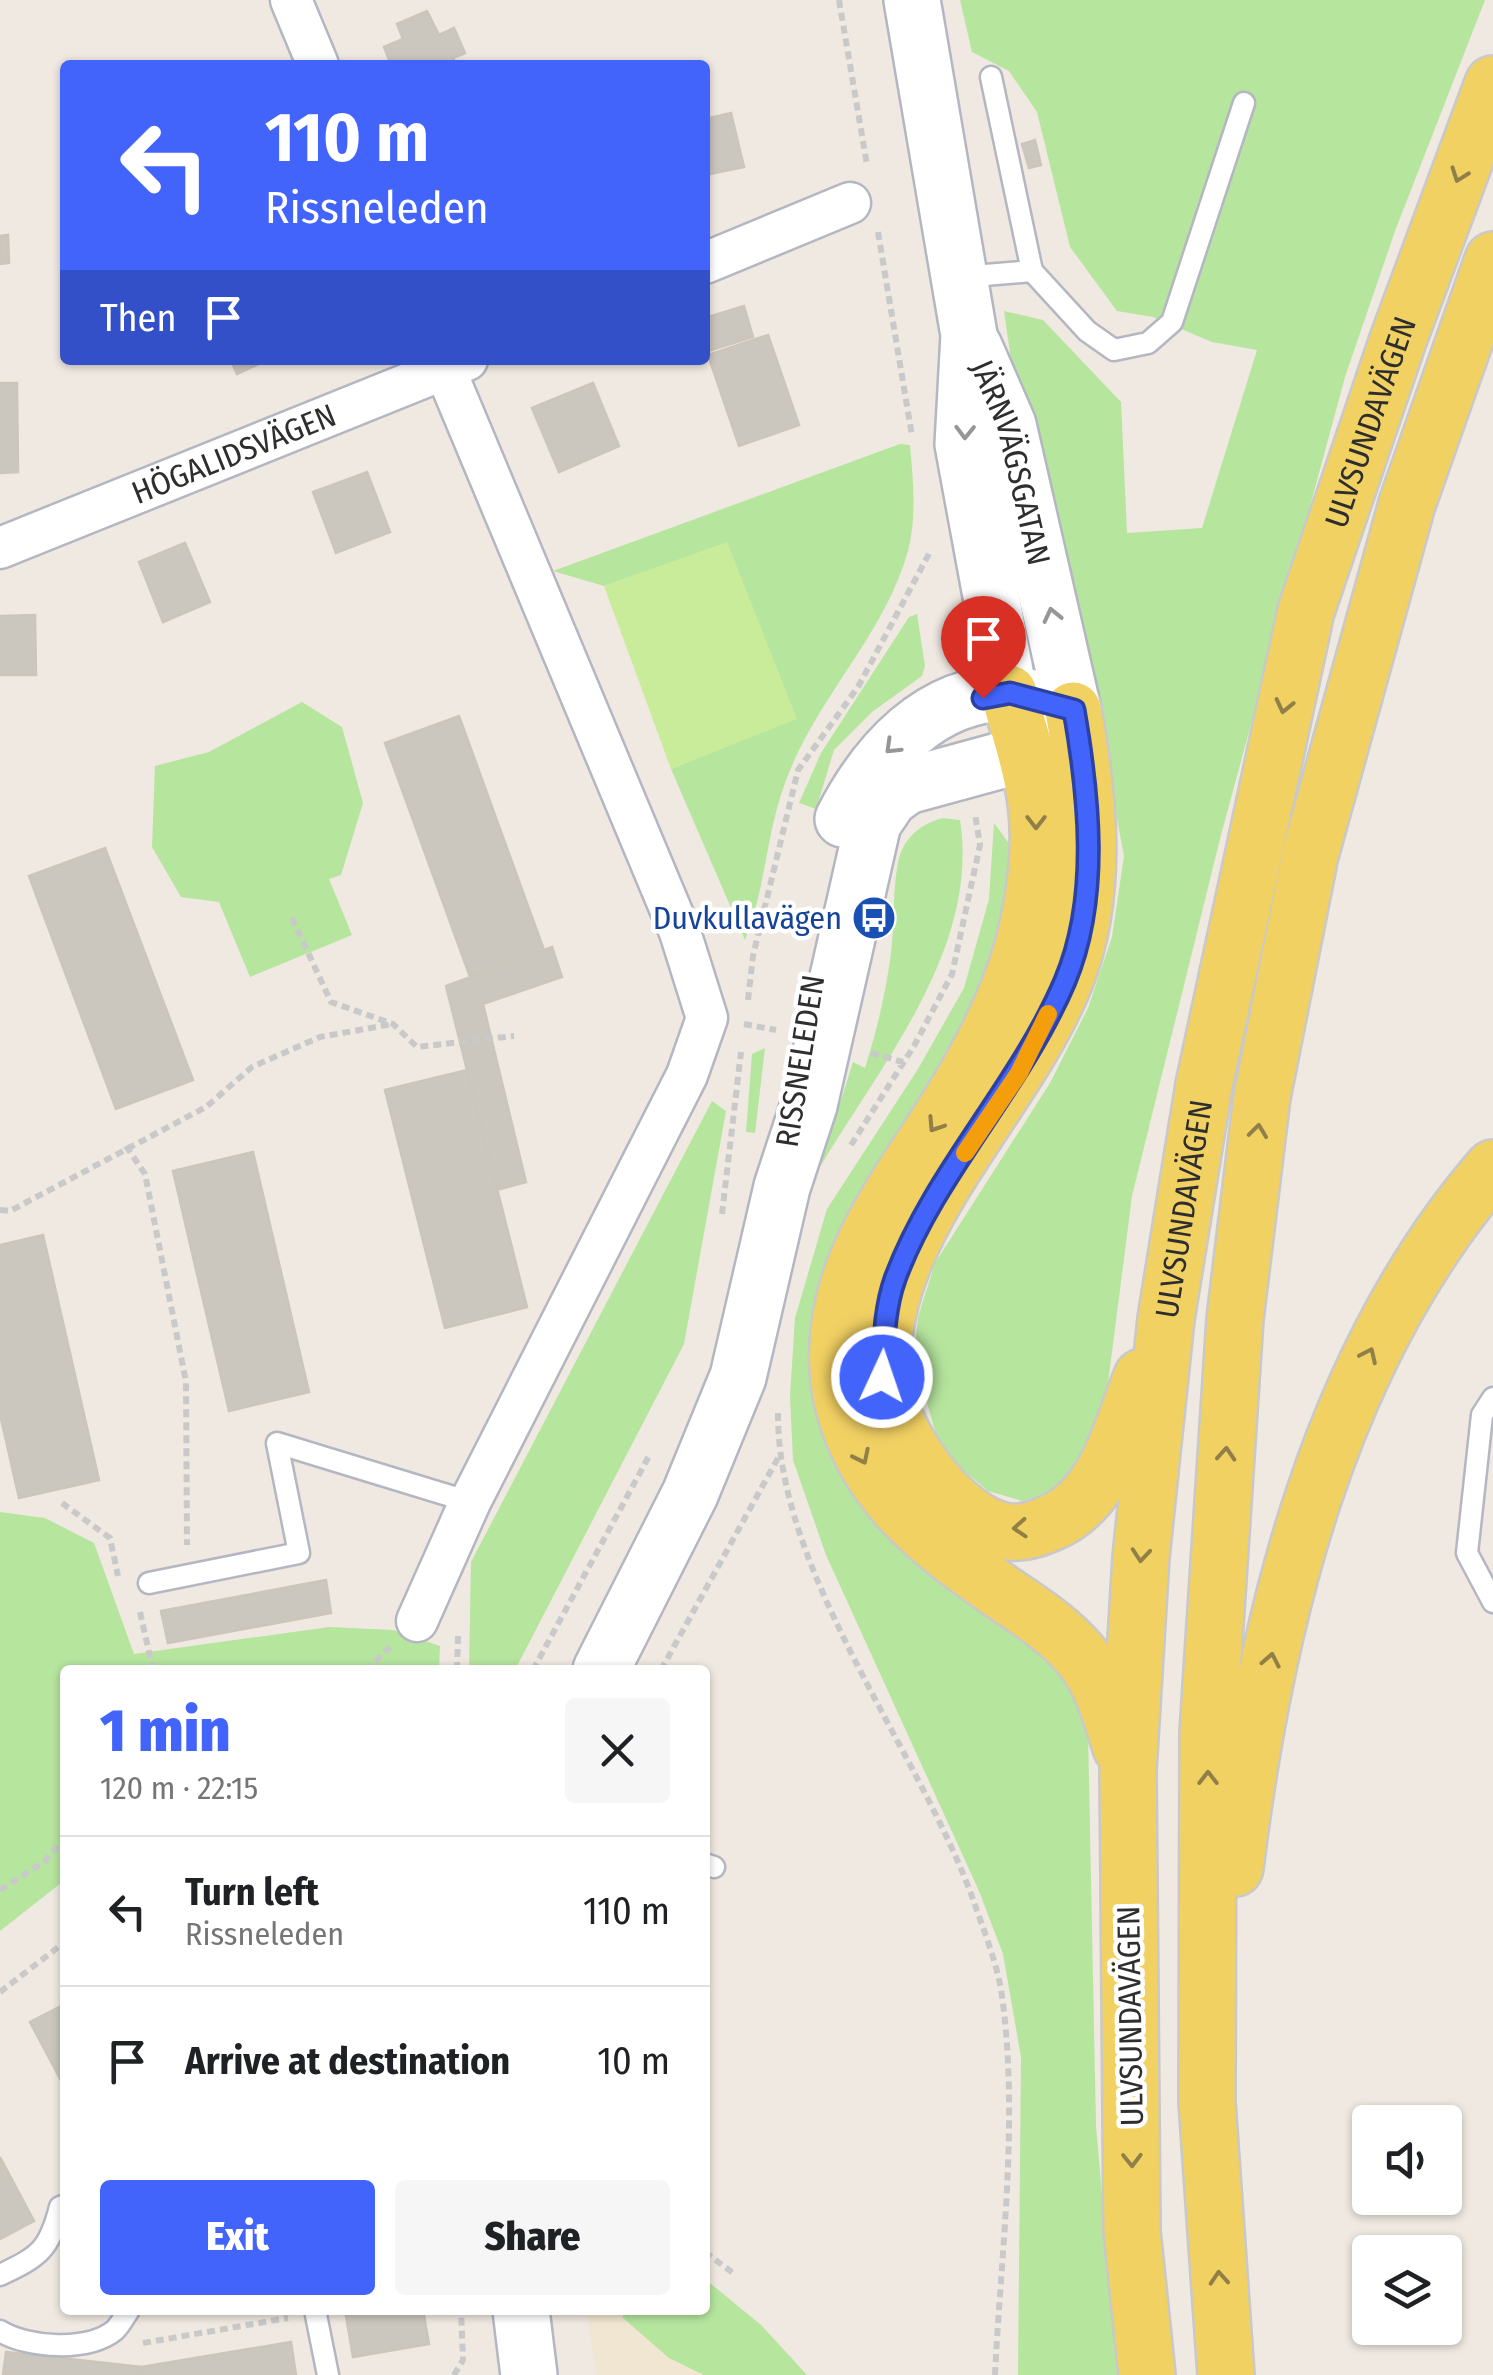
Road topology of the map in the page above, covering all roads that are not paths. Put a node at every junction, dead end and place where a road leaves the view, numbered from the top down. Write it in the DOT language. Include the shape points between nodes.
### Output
graph roads {
  1 [pos="291,0"];
  2 [pos="912,0"];
  3 [pos="316,60"];
  4 [pos="991,77"];
  5 [pos="1493,84"];
  6 [pos="1244,103"];
  7 [pos="864,198"];
  8 [pos="710,260"];
  9 [pos="1493,260"];
  10 [pos="1032,271"];
  11 [pos="959,278"];
  12 [pos="969,335"];
  13 [pos="446,365"];
  14 [pos="452,365"];
  15 [pos="0,548"];
  16 [pos="1010,693"];
  17 [pos="1074,710"];
  18 [pos="1024,754"];
  19 [pos="1493,1168"];
  20 [pos="782,1188"];
  21 [pos="1166,1319"];
  22 [pos="1493,1398"];
  23 [pos="470,1502"];
  24 [pos="150,1584"];
  25 [pos="1493,1602"];
  26 [pos="417,1622"];
  27 [pos="604,1665"];
  28 [pos="1128,1770"];
  29 [pos="1207,2102"];
  30 [pos="60,2207"];
  31 [pos="0,2275"];
  32 [pos="126,2315"];
  33 [pos="317,2315"];
  34 [pos="523,2315"];
  35 [pos="0,2330"];
  36 [pos="328,2375"];
  37 [pos="529,2375"];
  38 [pos="1147,2375"];
  39 [pos="1226,2375"];
  1 -- 3 [label="street"];
  2 -- 11 [label="street, JÄRNVÄGSGATAN"];
  4 -- 10 [label="lane"];
  5 -- 21 [label="main road, ULVSUNDAVÄGEN, one-way" via="1306,611 1215,1029"];
  6 -- 10 [label="lane" via="1172,322 1148,343 1114,350 1087,331"];
  7 -- 8 [label="street"];
  29 -- 9 [label="main road, ULVSUNDAVÄGEN, one-way" via="1208,1732 1234,1319 1262,1097 1310,855 1408,504"];
  10 -- 11 [label="lane"];
  11 -- 12 [label="street, JÄRNVÄGSGATAN"];
  12 -- 16 [label="street, JÄRNVÄGSGATAN, one-way" via="963,444"];
  17 -- 12 [label="street, JÄRNVÄGSGATAN, one-way" via="1008,426"];
  13 -- 15 [label="street, HÖGALIDSVÄGEN"];
  14 -- 23 [label="street" via="680,932 707,1018 687,1075"];
  16 -- 17 [label="street, RISSNELEDEN"];
  16 -- 18 [label="main road"];
  16 -- 20 [label="street, RISSNELEDEN, one-way" via="930,714 866,774 840,824 796,1062"];
  17 -- 18 [label="street, RISSNELEDEN"];
  21 -- 17 [label="main road, one-way" via="1099,1481 1078,1506 1045,1526 1009,1532 947,1497 897,1425 882,1377 894,1282 913,1238 1019,1073 1066,978 1087,859 1087,784"];
  18 -- 20 [label="street, RISSNELEDEN" via="907,786 873,822 809,1105"];
  18 -- 28 [label="main road, one-way" via="1036,821 1036,875 1024,942 960,1087 859,1249 844,1292 838,1342 842,1395 872,1476 904,1516 1083,1658 1104,1694"];
  29 -- 19 [label="main road, one-way" via="1241,1821 1274,1642 1330,1444 1372,1347 1415,1274"];
  20 -- 27 [label="street, RISSNELEDEN" via="738,1377 690,1494"];
  21 -- 28 [label="main road, ULVSUNDAVÄGEN, one-way" via="1140,1558"];
  22 -- 25 [label="lane" via="1482,1415 1467,1554"];
  23 -- 24 [label="lane" via="278,1443 299,1554"];
  23 -- 26 [label="street"];
  28 -- 38 [label="main road, ULVSUNDAVÄGEN, one-way" via="1132,2231"];
  39 -- 29 [label="main road, ULVSUNDAVÄGEN, one-way"];
  30 -- 31 [label="lane" via="51,2242"];
  32 -- 35 [label="lane" via="92,2342 68,2345"];
  33 -- 36 [label="lane"];
  34 -- 37 [label="street"];
}
